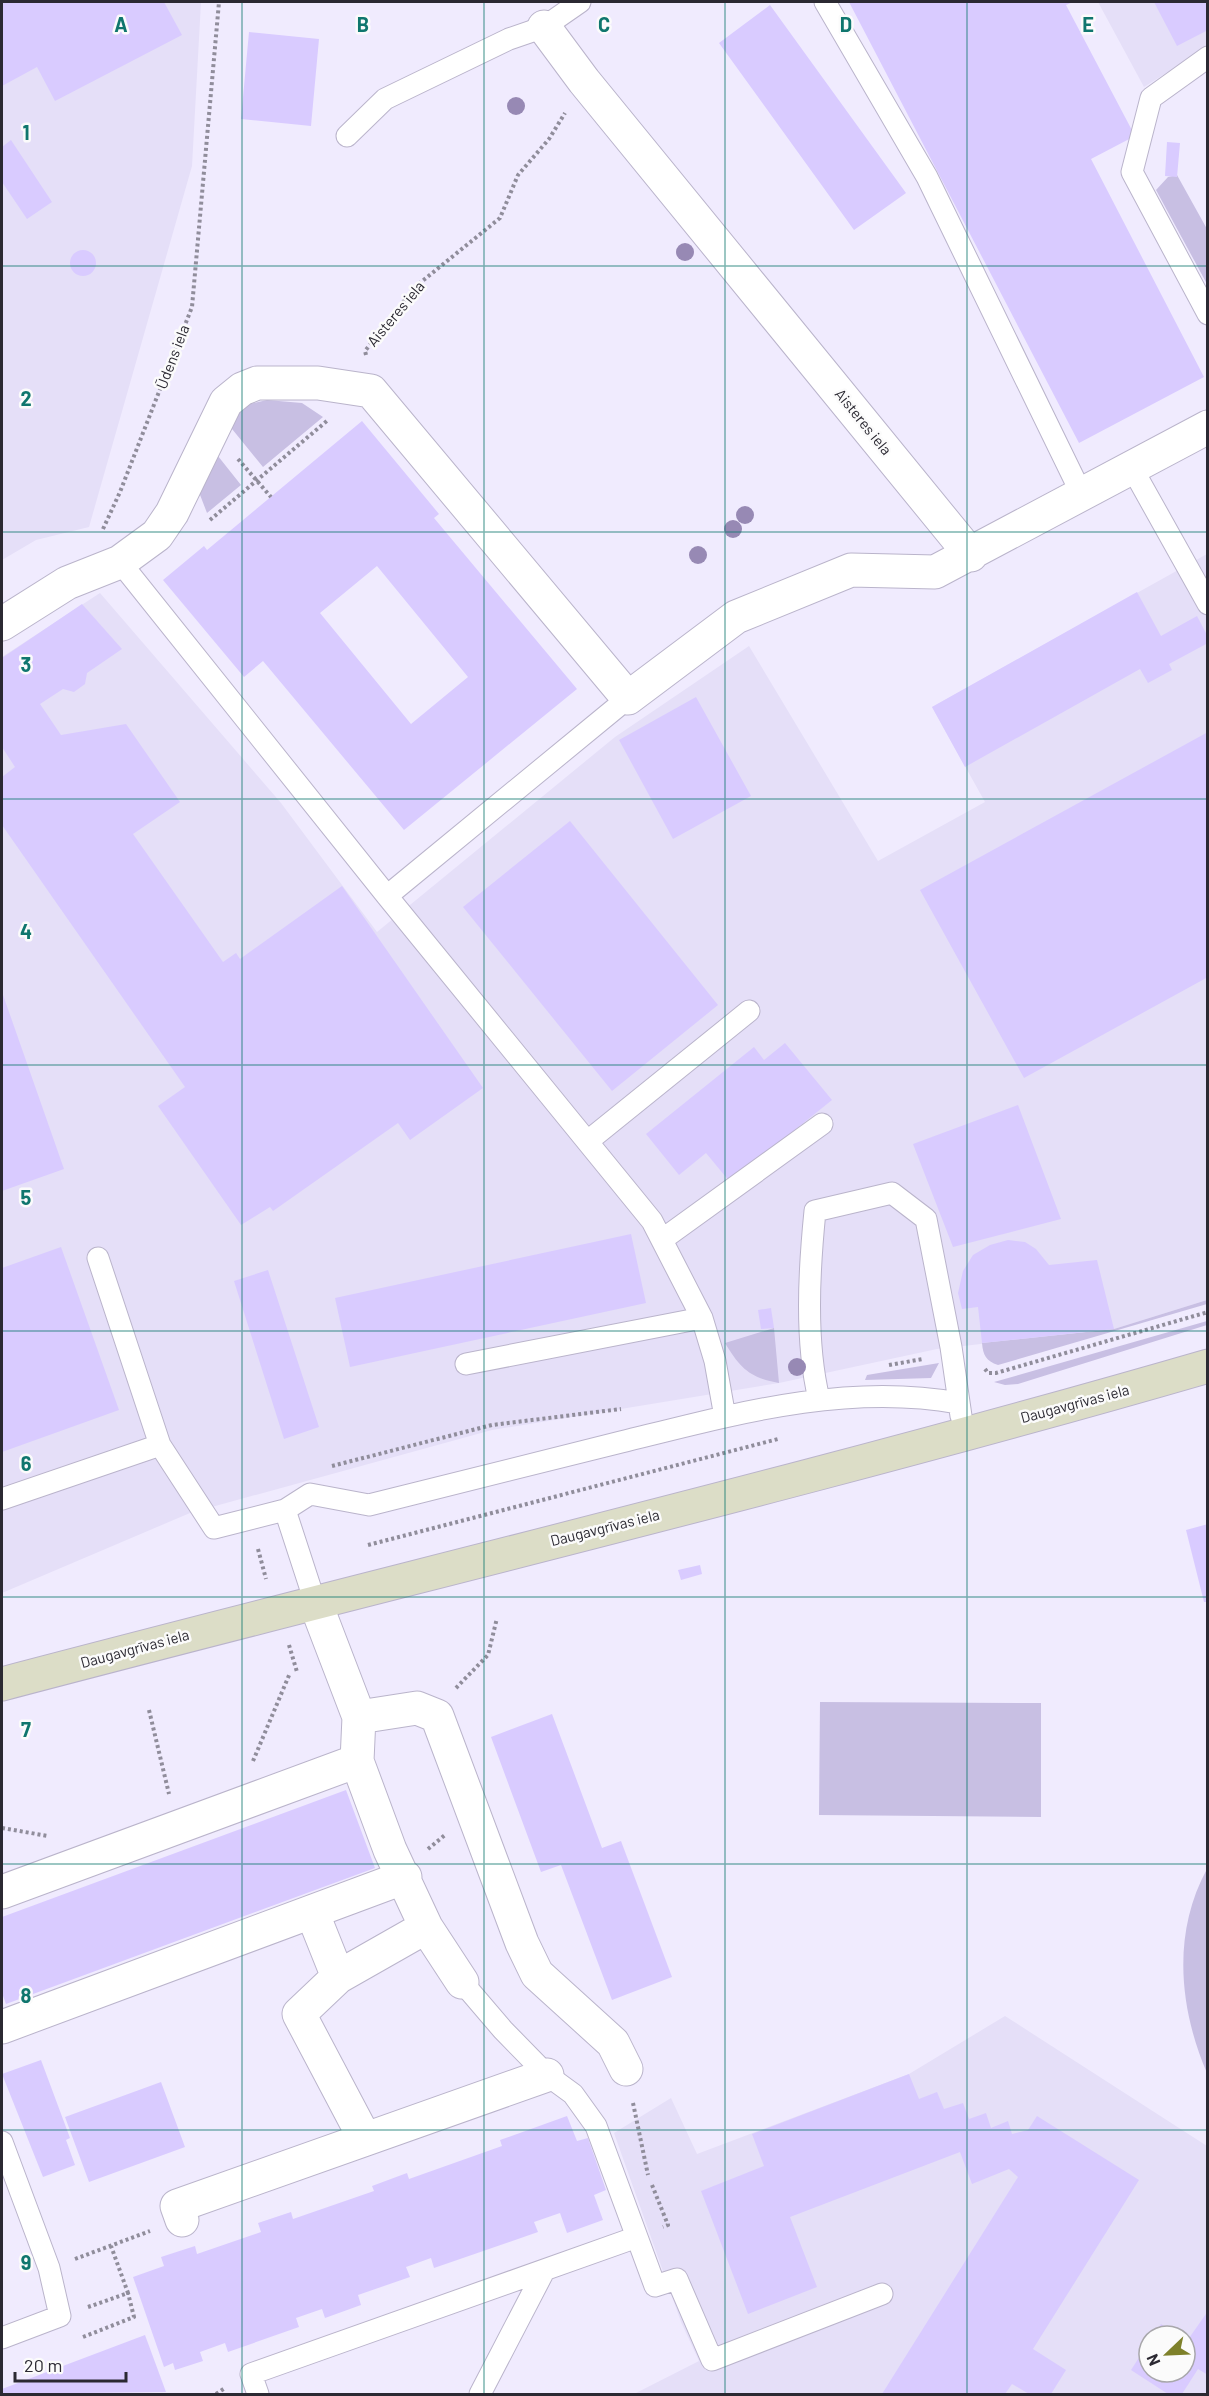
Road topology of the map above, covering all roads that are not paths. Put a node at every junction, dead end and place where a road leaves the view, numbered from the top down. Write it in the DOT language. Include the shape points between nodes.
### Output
graph roads {
  1 [pos="580,2"];
  2 [pos="825,2"];
  3 [pos="544,27"];
  4 [pos="1208,57"];
  5 [pos="347,136"];
  6 [pos="1208,314"];
  7 [pos="1208,427"];
  8 [pos="1132,468"];
  9 [pos="1082,495"];
  10 [pos="971,555"];
  11 [pos="120,562"];
  12 [pos="1208,604"];
  13 [pos="2,624"];
  14 [pos="628,698"];
  15 [pos="387,897"];
  16 [pos="749,1011"];
  17 [pos="822,1124"];
  18 [pos="588,1141"];
  19 [pos="663,1239"];
  20 [pos="98,1258"];
  21 [pos="702,1318"];
  22 [pos="466,1364"];
  23 [pos="1208,1366"];
  24 [pos="819,1399"];
  25 [pos="725,1417"];
  26 [pos="961,1418"];
  27 [pos="160,1445"];
  28 [pos="2,1499"];
  29 [pos="285,1510"];
  30 [pos="315,1602"];
  31 [pos="2,1684"];
  32 [pos="359,1717"];
  33 [pos="357,1761"];
  34 [pos="405,1877"];
  35 [pos="2,1892"];
  36 [pos="312,1912"];
  37 [pos="426,1927"];
  38 [pos="338,1977"];
  39 [pos="462,1982"];
  40 [pos="2,2027"];
  41 [pos="626,2069"];
  42 [pos="547,2075"];
  43 [pos="365,2139"];
  44 [pos="2,2142"];
  45 [pos="182,2220"];
  46 [pos="637,2238"];
  47 [pos="544,2271"];
  48 [pos="882,2294"];
  49 [pos="2,2338"];
  50 [pos="258,2394"];
  51 [pos="480,2394"];
  1 -- 3 [label="lane"];
  2 -- 9 [label="lane" via="927,177"];
  3 -- 5 [label="lane" via="509,39 385,99"];
  3 -- 10 [label="street, Aisteres iela"];
  4 -- 6 [label="lane" via="1151,98 1132,172"];
  7 -- 8 [label="street"];
  8 -- 9 [label="street"];
  8 -- 12 [label="lane"];
  9 -- 10 [label="street"];
  10 -- 14 [label="street" via="935,572 851,570 736,617"];
  11 -- 13 [label="street" via="67,583"];
  11 -- 14 [label="street" via="157,535 172,513 226,402 242,389 257,383 318,383 371,391"];
  11 -- 15 [label="lane"];
  14 -- 15 [label="lane"];
  15 -- 18 [label="lane"];
  16 -- 18 [label="lane"];
  17 -- 19 [label="lane"];
  18 -- 19 [label="lane"];
  19 -- 21 [label="lane"];
  20 -- 27 [label="lane"];
  21 -- 22 [label="lane"];
  21 -- 25 [label="lane"];
  23 -- 26 [label="main road, Daugavgrīvas iela"];
  24 -- 25 [label="lane"];
  24 -- 26 [label="lane" via="928,1397"];
  24 -- 26 [label="lane" via="814,1374 809,1267 815,1212 892,1193 926,1219"];
  25 -- 29 [label="lane" via="369,1505 310,1494"];
  26 -- 30 [label="main road, Daugavgrīvas iela"];
  27 -- 28 [label="lane"];
  27 -- 29 [label="lane" via="214,1528"];
  29 -- 30 [label="lane"];
  30 -- 31 [label="main road, Daugavgrīvas iela"];
  30 -- 32 [label="street"];
  32 -- 33 [label="street"];
  32 -- 41 [label="street" via="417,1708 437,1716 537,1974 613,2043"];
  33 -- 34 [label="street" via="390,1850"];
  33 -- 35 [label="street"];
  34 -- 36 [label="street"];
  34 -- 37 [label="street"];
  36 -- 38 [label="street"];
  36 -- 40 [label="street"];
  37 -- 38 [label="street"];
  37 -- 39 [label="street"];
  38 -- 43 [label="street" via="299,2014"];
  39 -- 42 [label="lane"];
  42 -- 43 [label="street"];
  42 -- 46 [label="lane" via="573,2094 596,2126"];
  43 -- 45 [label="street" via="177,2206"];
  44 -- 49 [label="lane" via="49,2268 60,2316"];
  46 -- 47 [label="lane"];
  46 -- 48 [label="lane" via="655,2286 677,2279 712,2360"];
  47 -- 50 [label="lane" via="251,2374"];
  47 -- 51 [label="lane"];
}
